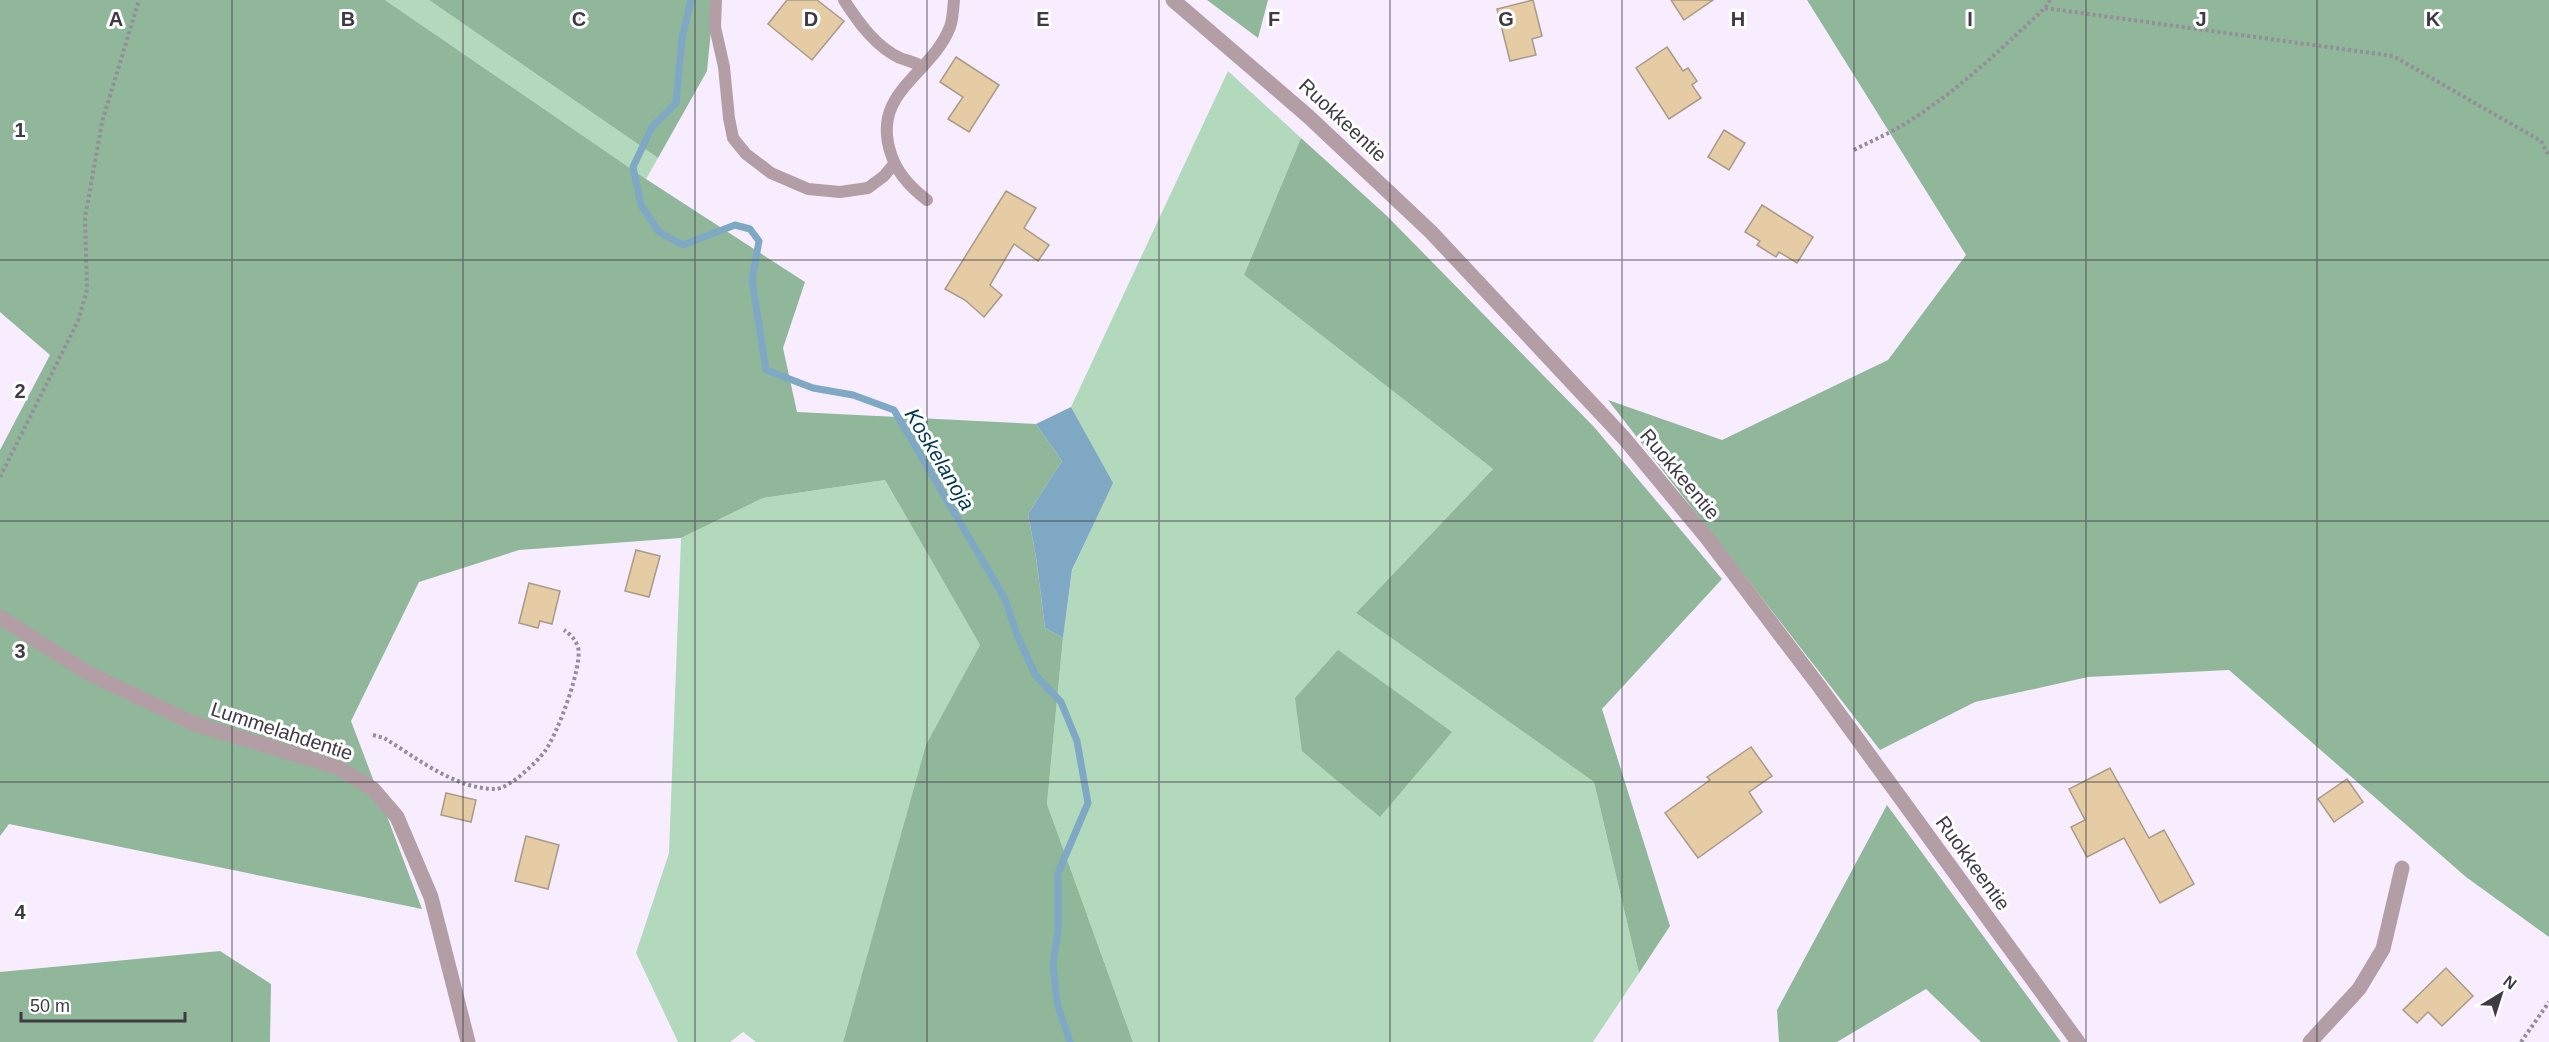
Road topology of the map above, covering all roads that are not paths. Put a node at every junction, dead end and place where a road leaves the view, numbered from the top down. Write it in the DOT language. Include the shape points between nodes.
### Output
graph roads {
  1 [pos="716,0"];
  2 [pos="844,0"];
  3 [pos="954,0"];
  4 [pos="1173,0"];
  5 [pos="922,67"];
  6 [pos="894,164"];
  7 [pos="927,200"];
  8 [pos="0,617"];
  9 [pos="2402,868"];
  10 [pos="468,1042"];
  11 [pos="2078,1042"];
  12 [pos="2310,1042"];
  1 -- 6 [label="lane" via="729,118 733,138 746,154 771,173 808,189 840,192 868,188"];
  2 -- 5 [label="lane" via="875,40"];
  3 -- 5 [label="lane" via="951,26"];
  4 -- 11 [label="street, Ruokkeentie" via="1309,117 1431,232 1624,438 1707,538 1819,686"];
  5 -- 6 [label="lane" via="886,118 886,140"];
  6 -- 7 [label="lane"];
  8 -- 10 [label="street, Lummelahdentie" via="88,673 195,724 337,767 373,789 397,817 431,897"];
  9 -- 12 [label="street" via="2383,949 2359,989"];
}
